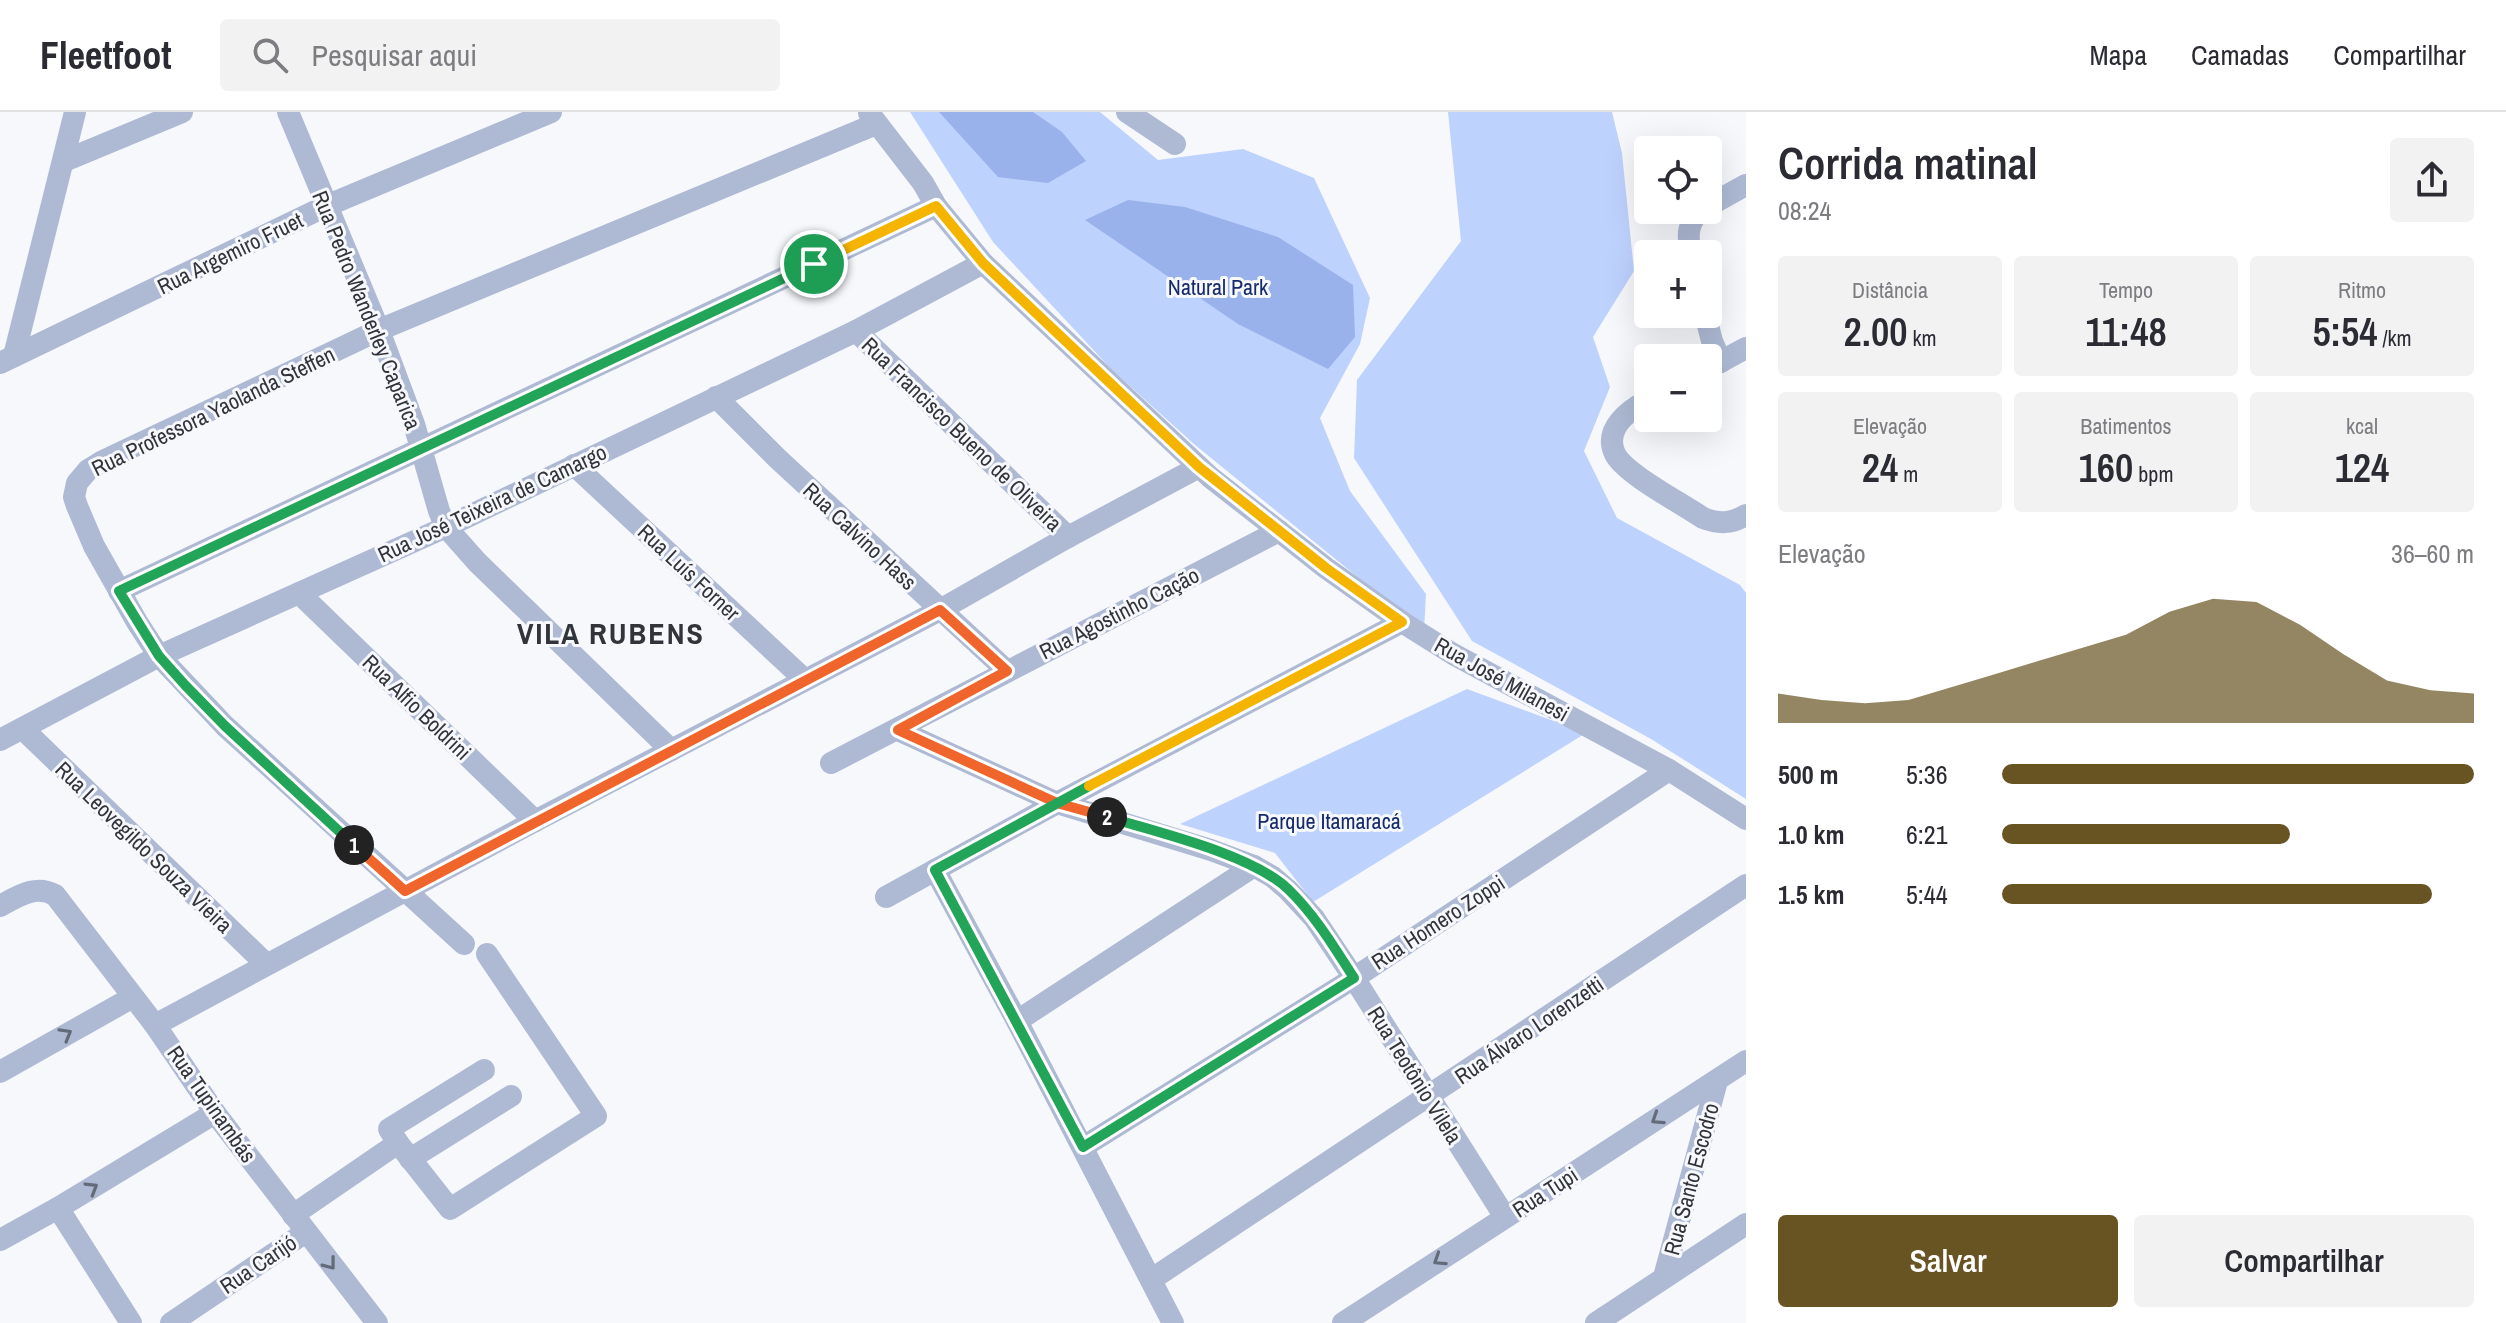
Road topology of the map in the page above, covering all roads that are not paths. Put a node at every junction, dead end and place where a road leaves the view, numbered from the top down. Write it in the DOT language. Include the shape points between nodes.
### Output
graph roads {
  1 [pos="75,112"];
  2 [pos="182,112"];
  3 [pos="288,112"];
  4 [pos="551,112"];
  5 [pos="1127,112"];
  6 [pos="873,118"];
  7 [pos="1175,144"];
  8 [pos="64,161"];
  9 [pos="1746,185"];
  10 [pos="1722,198"];
  11 [pos="326,206"];
  12 [pos="936,206"];
  13 [pos="983,263"];
  14 [pos="379,330"];
  15 [pos="856,331"];
  16 [pos="1746,348"];
  17 [pos="7,359"];
  18 [pos="1722,361"];
  19 [pos="716,397"];
  20 [pos="1634,408"];
  21 [pos="422,449"];
  22 [pos="574,465"];
  23 [pos="1199,467"];
  24 [pos="1746,515"];
  25 [pos="446,527"];
  26 [pos="1279,531"];
  27 [pos="1068,537"];
  28 [pos="119,591"];
  29 [pos="299,593"];
  30 [pos="940,610"];
  31 [pos="1402,622"];
  32 [pos="159,656"];
  33 [pos="1007,671"];
  34 [pos="804,679"];
  35 [pos="23,729"];
  36 [pos="898,730"];
  37 [pos="0,740"];
  38 [pos="671,750"];
  39 [pos="831,763"];
  40 [pos="1669,770"];
  41 [pos="1057,803"];
  42 [pos="1746,819"];
  43 [pos="535,821"];
  44 [pos="1211,850"];
  45 [pos="1254,866"];
  46 [pos="935,870"];
  47 [pos="1746,885"];
  48 [pos="1218,889"];
  49 [pos="405,891"];
  50 [pos="886,897"];
  51 [pos="0,906"];
  52 [pos="464,944"];
  53 [pos="487,954"];
  54 [pos="266,964"];
  55 [pos="1354,978"];
  56 [pos="133,997"];
  57 [pos="1017,1021"];
  58 [pos="155,1025"];
  59 [pos="1746,1061"];
  60 [pos="484,1070"];
  61 [pos="0,1072"];
  62 [pos="1717,1081"];
  63 [pos="511,1096"];
  64 [pos="1430,1096"];
  65 [pos="215,1113"];
  66 [pos="1083,1147"];
  67 [pos="404,1151"];
  68 [pos="58,1208"];
  69 [pos="1505,1217"];
  70 [pos="299,1223"];
  71 [pos="1746,1224"];
  72 [pos="0,1240"];
  73 [pos="1664,1277"];
  74 [pos="1152,1279"];
  75 [pos="131,1323"];
  76 [pos="171,1323"];
  77 [pos="377,1323"];
  78 [pos="1173,1323"];
  79 [pos="1343,1323"];
  80 [pos="1596,1323"];
  1 -- 8 [label="street"];
  2 -- 8 [label="street"];
  3 -- 11 [label="street, Rua Pedro Wanderley Caparica"];
  4 -- 11 [label="street, Rua Argemiro Fruet"];
  5 -- 7 [label="street"];
  6 -- 12 [label="street, Rua José Milanesi"];
  6 -- 14 [label="street, Rua Professora Yaolanda Steffen"];
  8 -- 17 [label="street"];
  9 -- 10 [label="street"];
  11 -- 14 [label="street, Rua Pedro Wanderley Caparica"];
  11 -- 17 [label="street, Rua Argemiro Fruet"];
  12 -- 13 [label="street, Rua José Milanesi"];
  12 -- 21 [label="street"];
  13 -- 15 [label="street, Rua José Teixeira de Camargo"];
  13 -- 23 [label="street, Rua José Milanesi"];
  14 -- 21 [label="street, Rua Pedro Wanderley Caparica"];
  14 -- 28 [label="street, Rua Professora Yaolanda Steffen" via="101,462 80,477 77,506"];
  15 -- 19 [label="street, Rua José Teixeira de Camargo"];
  15 -- 27 [label="street, Rua Francisco Bueno de Oliveira"];
  16 -- 18 [label="street"];
  19 -- 22 [label="street, Rua José Teixeira de Camargo"];
  19 -- 30 [label="street, Rua Calvino Hass"];
  20 -- 24 [label="street" via="1618,424 1613,442 1616,455 1633,473 1715,523"];
  21 -- 25 [label="street, Rua Pedro Wanderley Caparica"];
  21 -- 28 [label="street"];
  22 -- 25 [label="street, Rua José Teixeira de Camargo"];
  22 -- 34 [label="street, Rua Luís Forner"];
  23 -- 26 [label="street, Rua José Milanesi"];
  23 -- 27 [label="street"];
  25 -- 29 [label="street, Rua José Teixeira de Camargo"];
  25 -- 38 [label="street, Rua Pedro Wanderley Caparica"];
  26 -- 31 [label="street, Rua José Milanesi"];
  26 -- 33 [label="street, Rua Agostinho Cação"];
  27 -- 30 [label="street"];
  28 -- 32 [label="street, Rua Professora Yaolanda Steffen"];
  29 -- 32 [label="street, Rua José Teixeira de Camargo"];
  29 -- 43 [label="street, Rua Alfio Boldrini"];
  30 -- 33 [label="street, Rua Calvino Hass"];
  30 -- 34 [label="street"];
  31 -- 40 [label="street, Rua José Milanesi"];
  31 -- 41 [label="street"];
  32 -- 35 [label="street, Rua José Teixeira de Camargo"];
  32 -- 49 [label="street, Rua Professora Yaolanda Steffen" via="225,726"];
  33 -- 36 [label="street, Rua Agostinho Cação"];
  34 -- 38 [label="street"];
  35 -- 37 [label="street, Rua José Teixeira de Camargo"];
  35 -- 54 [label="street, Rua Leovegildo Souza Vieira"];
  36 -- 39 [label="street, Rua Agostinho Cação"];
  36 -- 41 [label="street, Rua Teotônio Vilela"];
  38 -- 43 [label="street"];
  40 -- 42 [label="street, Rua José Milanesi"];
  40 -- 55 [label="street, Rua Homero Zoppi"];
  41 -- 44 [label="street, Rua Teotônio Vilela"];
  41 -- 46 [label="street"];
  43 -- 49 [label="street"];
  44 -- 45 [label="street, Rua Teotônio Vilela"];
  44 -- 48 [label="street"];
  45 -- 48 [label="street"];
  45 -- 55 [label="street, Rua Teotônio Vilela" via="1273,877 1314,918"];
  46 -- 50 [label="street"];
  46 -- 57 [label="street"];
  47 -- 64 [label="street, Rua Álvaro Lorenzetti"];
  48 -- 57 [label="street"];
  49 -- 52 [label="street, Rua Professora Yaolanda Steffen"];
  49 -- 54 [label="street"];
  51 -- 56 [label="street, Rua Tupinambás" via="30,891 55,895"];
  53 -- 67 [label="street" via="596,1116 450,1209"];
  54 -- 58 [label="street"];
  55 -- 64 [label="street, Rua Teotônio Vilela"];
  55 -- 66 [label="street, Rua Homero Zoppi"];
  56 -- 58 [label="street, Rua Tupinambás"];
  61 -- 56 [label="street, one-way"];
  57 -- 66 [label="street"];
  58 -- 65 [label="street, Rua Tupinambás"];
  59 -- 62 [label="street, Rua Tupi"];
  60 -- 67 [label="street" via="389,1129"];
  62 -- 69 [label="street, Rua Tupi, one-way"];
  62 -- 73 [label="street, Rua Santo Escodro"];
  63 -- 67 [label="street, Rua Carijó"];
  64 -- 69 [label="street, Rua Teotônio Vilela"];
  64 -- 74 [label="street, Rua Álvaro Lorenzetti"];
  68 -- 65 [label="street, one-way"];
  65 -- 70 [label="street, Rua Tupinambás"];
  66 -- 74 [label="street"];
  67 -- 70 [label="street, Rua Carijó"];
  68 -- 72 [label="street"];
  68 -- 75 [label="street"];
  69 -- 79 [label="street, Rua Tupi, one-way"];
  70 -- 76 [label="street, Rua Carijó"];
  70 -- 77 [label="street, Rua Tupinambás, one-way"];
  71 -- 73 [label="street"];
  73 -- 80 [label="street"];
  74 -- 78 [label="street"];
}
